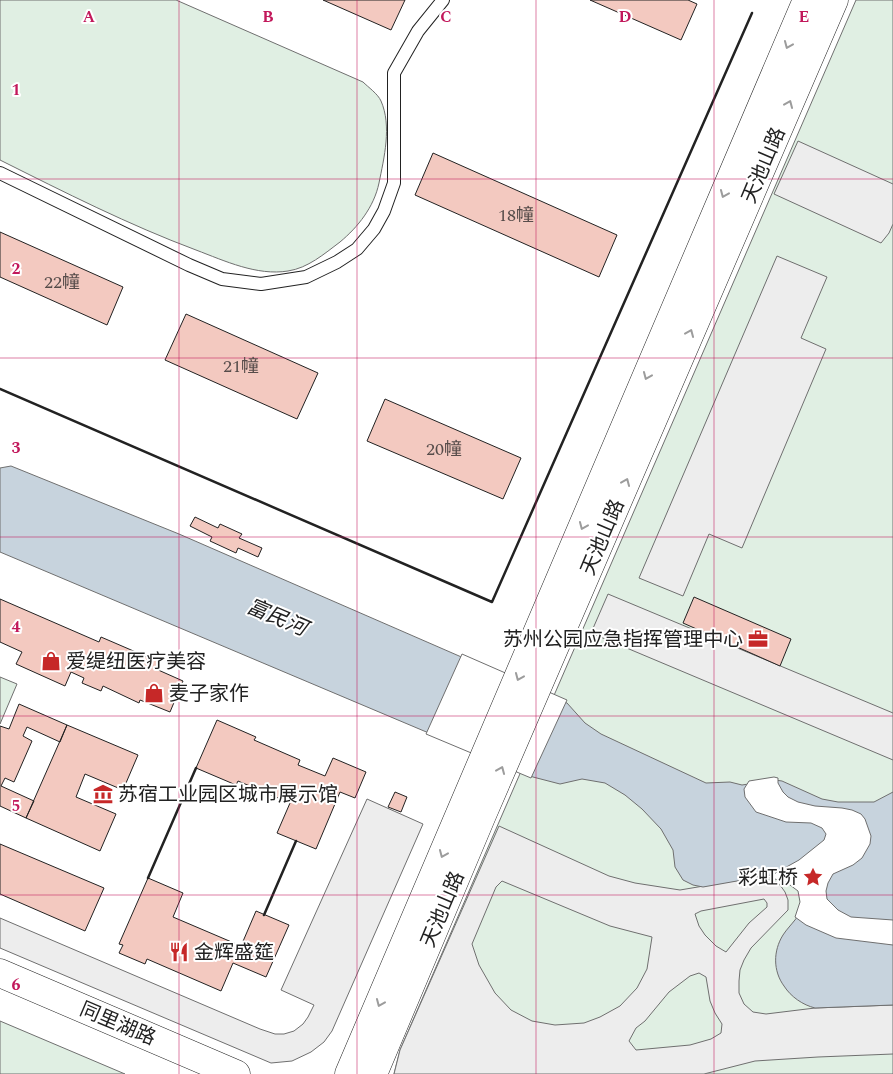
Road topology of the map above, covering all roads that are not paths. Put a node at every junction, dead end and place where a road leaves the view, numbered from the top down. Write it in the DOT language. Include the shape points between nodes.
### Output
graph roads {
  1 [pos="443,0"];
  2 [pos="834,0"];
  3 [pos="805,1"];
  4 [pos="0,173"];
  5 [pos="555,620"];
  6 [pos="472,812"];
  7 [pos="0,973"];
  8 [pos="236,1074"];
  9 [pos="349,1074"];
  10 [pos="373,1074"];
  1 -- 4 [label="lane" via="418,31 394,73 394,183 384,211 374,229 356,248 306,277 261,284 222,279"];
  5 -- 2 [label="street, 天池山路, one-way"];
  3 -- 5 [label="street, 天池山路, one-way"];
  5 -- 6 [label="street"];
  6 -- 9 [label="street, 天池山路, one-way"];
  6 -- 10 [label="street, 天池山路"];
  7 -- 8 [label="street, 同里湖路"];
}
